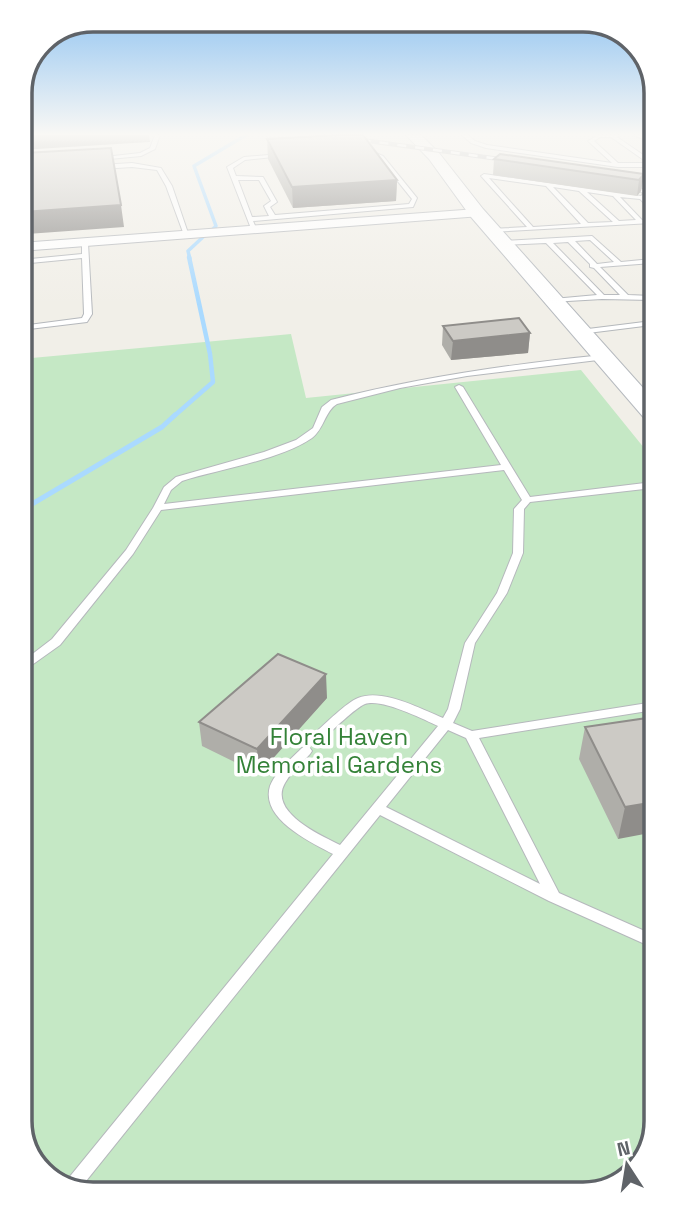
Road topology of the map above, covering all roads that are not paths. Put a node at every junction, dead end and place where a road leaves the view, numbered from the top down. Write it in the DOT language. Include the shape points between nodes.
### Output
graph roads {
  1 [pos="171,192"];
  2 [pos="239,192"];
  3 [pos="268,192"];
  4 [pos="409,192"];
  5 [pos="454,192"];
  6 [pos="461,192"];
  7 [pos="498,192"];
  8 [pos="554,192"];
  9 [pos="583,192"];
  10 [pos="595,192"];
  11 [pos="615,195"];
  12 [pos="642,198"];
  13 [pos="477,213"];
  14 [pos="389,214"];
  15 [pos="273,218"];
  16 [pos="553,221"];
  17 [pos="641,222"];
  18 [pos="644,222"];
  19 [pos="620,224"];
  20 [pos="252,225"];
  21 [pos="587,226"];
  22 [pos="569,227"];
  23 [pos="559,228"];
  24 [pos="532,229"];
  25 [pos="187,235"];
  26 [pos="498,237"];
  27 [pos="569,239"];
  28 [pos="580,239"];
  29 [pos="548,241"];
  30 [pos="32,247"];
  31 [pos="85,249"];
  32 [pos="32,260"];
  33 [pos="644,262"];
  34 [pos="620,264"];
  35 [pos="594,266"];
  36 [pos="574,268"];
  37 [pos="602,297"];
  38 [pos="626,298"];
  39 [pos="644,298"];
  40 [pos="553,301"];
  41 [pos="644,324"];
  42 [pos="32,327"];
  43 [pos="580,332"];
  44 [pos="603,358"];
  45 [pos="458,387"];
  46 [pos="644,404"];
  47 [pos="507,467"];
  48 [pos="644,486"];
  49 [pos="527,500"];
  50 [pos="158,508"];
  51 [pos="32,660"];
  52 [pos="644,708"];
  53 [pos="447,723"];
  54 [pos="471,734"];
  55 [pos="319,736"];
  56 [pos="306,751"];
  57 [pos="379,809"];
  58 [pos="342,852"];
  59 [pos="554,897"];
  60 [pos="644,938"];
  61 [pos="77,1180"];
  1 -- 25 [label="lane"];
  2 -- 20 [label="lane"];
  3 -- 15 [label="lane" via="274,202 267,206"];
  4 -- 14 [label="lane" via="415,199 411,206"];
  5 -- 13 [label="street"];
  6 -- 13 [label="street"];
  7 -- 24 [label="lane"];
  8 -- 21 [label="lane"];
  9 -- 19 [label="lane"];
  10 -- 11 [label="lane"];
  11 -- 12 [label="lane"];
  11 -- 17 [label="lane"];
  13 -- 14 [label="street"];
  13 -- 26 [label="street"];
  14 -- 15 [label="lane"];
  14 -- 20 [label="street"];
  15 -- 20 [label="lane"];
  16 -- 23 [label="lane"];
  17 -- 18 [label="lane"];
  17 -- 19 [label="lane"];
  19 -- 21 [label="lane"];
  20 -- 25 [label="street"];
  21 -- 22 [label="lane"];
  22 -- 23 [label="lane"];
  22 -- 28 [label="lane"];
  23 -- 24 [label="lane"];
  24 -- 26 [label="lane"];
  25 -- 31 [label="street"];
  26 -- 29 [label="lane"];
  26 -- 40 [label="street"];
  27 -- 28 [label="lane"];
  27 -- 29 [label="lane"];
  27 -- 35 [label="lane"];
  28 -- 34 [label="lane" via="592,237"];
  29 -- 36 [label="lane"];
  30 -- 31 [label="street"];
  31 -- 32 [label="lane"];
  31 -- 42 [label="lane" via="88,314 84,320"];
  33 -- 34 [label="lane"];
  34 -- 35 [label="lane"];
  35 -- 36 [label="lane"];
  35 -- 38 [label="lane"];
  36 -- 37 [label="lane"];
  37 -- 38 [label="lane"];
  37 -- 40 [label="lane"];
  38 -- 39 [label="lane"];
  40 -- 43 [label="street"];
  41 -- 43 [label="lane"];
  43 -- 44 [label="street"];
  44 -- 46 [label="street"];
  44 -- 50 [label="lane" via="431,379 334,402 326,407 312,435 293,445 179,479 167,489"];
  45 -- 47 [label="lane"];
  47 -- 49 [label="lane"];
  47 -- 50 [label="lane"];
  48 -- 49 [label="lane"];
  49 -- 53 [label="lane" via="519,509 518,554 502,593 470,643"];
  50 -- 51 [label="lane" via="130,552 56,642"];
  52 -- 54 [label="lane"];
  53 -- 54 [label="lane"];
  53 -- 55 [label="lane" via="374,698 360,701"];
  53 -- 57 [label="lane"];
  54 -- 59 [label="lane"];
  56 -- 58 [label="lane" via="276,786 275,797 293,826"];
  57 -- 58 [label="lane"];
  57 -- 59 [label="lane"];
  58 -- 61 [label="lane"];
  59 -- 60 [label="lane"];
}
